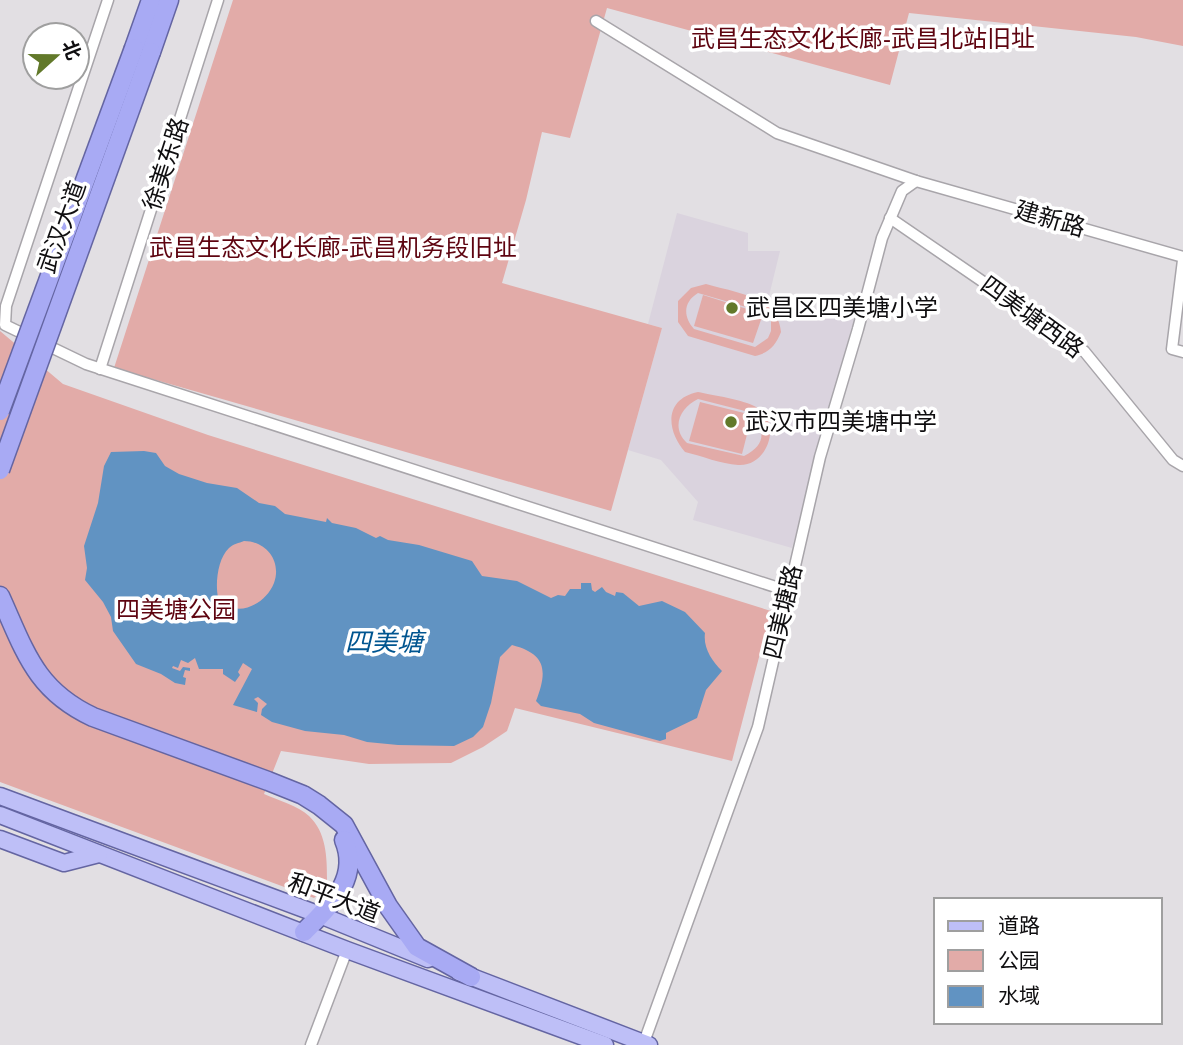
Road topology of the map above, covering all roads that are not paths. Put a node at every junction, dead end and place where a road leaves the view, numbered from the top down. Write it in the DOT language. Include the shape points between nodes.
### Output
graph roads {
  1 [pos="108,0"];
  2 [pos="151,0"];
  3 [pos="169,0"];
  4 [pos="215,1"];
  5 [pos="597,21"];
  6 [pos="916,181"];
  7 [pos="890,218"];
  8 [pos="1183,259"];
  9 [pos="1183,352"];
  10 [pos="100,369"];
  11 [pos="0,411"];
  12 [pos="1183,466"];
  13 [pos="0,470"];
  14 [pos="788,591"];
  15 [pos="0,596"];
  16 [pos="0,796"];
  17 [pos="0,815"];
  18 [pos="334,816"];
  19 [pos="0,839"];
  20 [pos="99,854"];
  21 [pos="320,915"];
  22 [pos="304,932"];
  23 [pos="347,950"];
  24 [pos="471,977"];
  25 [pos="645,1044"];
  26 [pos="311,1045"];
  27 [pos="605,1045"];
  1 -- 10 [label="street" via="6,306 5,325"];
  2 -- 11 [label="highway, 武汉大道, bridge"];
  3 -- 13 [label="highway, 武汉大道, bridge"];
  4 -- 10 [label="street, 徐美东路"];
  5 -- 6 [label="street" via="777,133"];
  6 -- 7 [label="street, 四美塘路" via="902,191"];
  6 -- 8 [label="street, 建新路"];
  7 -- 12 [label="street, 四美塘西路" via="1084,351 1173,460"];
  7 -- 14 [label="street, 四美塘路" via="820,457"];
  8 -- 9 [label="street" via="1172,349"];
  10 -- 14 [label="street"];
  14 -- 25 [label="street, 四美塘路" via="758,727"];
  15 -- 18 [label="highway" via="32,665 55,695 73,708 303,795"];
  16 -- 21 [label="main road, 和平大道"];
  17 -- 20 [label="main road, 和平大道"];
  18 -- 21 [label="highway" via="349,860 344,885"];
  18 -- 24 [label="highway" via="344,825 388,906 417,947"];
  19 -- 20 [label="main road" via="64,863"];
  20 -- 22 [label="main road, 和平大道"];
  21 -- 22 [label="highway"];
  21 -- 24 [label="main road, 和平大道"];
  22 -- 23 [label="main road, 和平大道"];
  23 -- 26 [label="street"];
  23 -- 27 [label="main road, 和平大道"];
  24 -- 25 [label="main road, 和平大道"];
}
